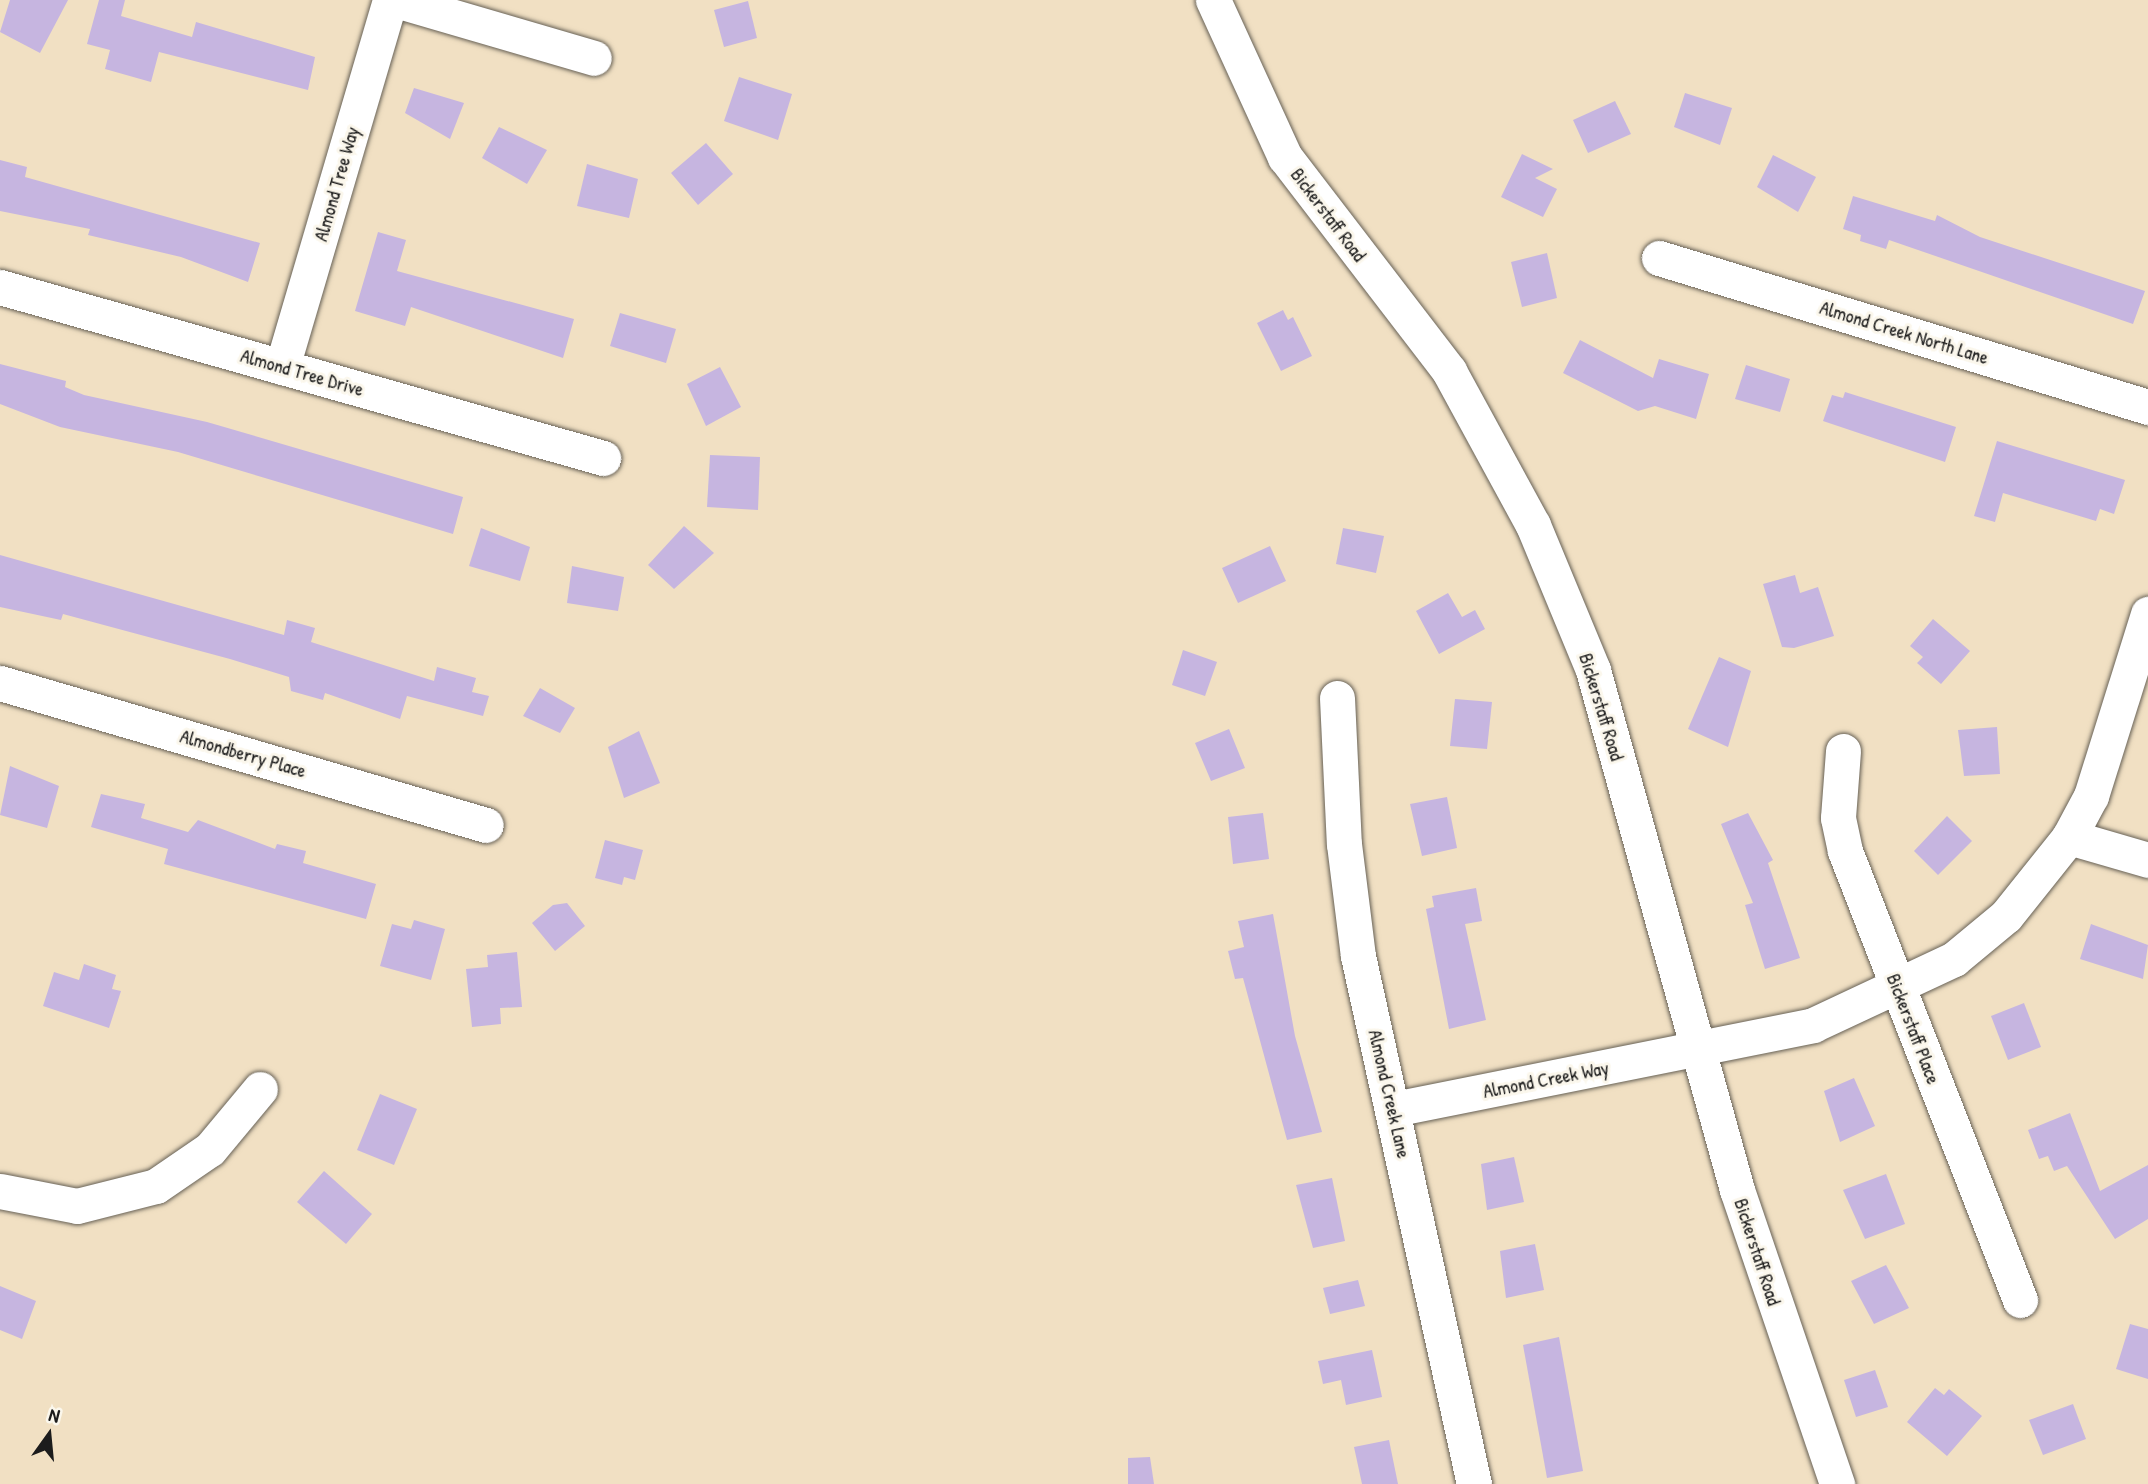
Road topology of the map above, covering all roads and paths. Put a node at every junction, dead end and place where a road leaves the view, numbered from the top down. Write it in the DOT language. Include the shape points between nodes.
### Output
graph roads {
  1 [pos="393,0"];
  2 [pos="1213,0"];
  3 [pos="594,58"];
  4 [pos="1660,258"];
  5 [pos="0,287"];
  6 [pos="282,367"];
  7 [pos="2148,407"];
  8 [pos="603,458"];
  9 [pos="2148,614"];
  10 [pos="0,683"];
  11 [pos="1337,698"];
  12 [pos="1843,751"];
  13 [pos="486,825"];
  14 [pos="2068,837"];
  15 [pos="2148,860"];
  16 [pos="1897,989"];
  17 [pos="1699,1051"];
  18 [pos="260,1088"];
  19 [pos="1394,1110"];
  20 [pos="0,1191"];
  21 [pos="2020,1300"];
  22 [pos="1474,1484"];
  23 [pos="1837,1484"];
  1 -- 3 [label="street"];
  1 -- 6 [label="street, Almond Tree Way"];
  2 -- 17 [label="street, Bickerstaff Road" via="1285,157 1449,371 1533,525 1593,670"];
  4 -- 7 [label="street, Almond Creek North Lane"];
  5 -- 6 [label="street, Almond Tree Drive"];
  6 -- 8 [label="street, Almond Tree Drive"];
  9 -- 14 [label="street, Almond Creek Way" via="2091,796"];
  10 -- 13 [label="street, Almondberry Place"];
  11 -- 19 [label="street, Almond Creek Lane" via="1344,844 1358,956"];
  12 -- 16 [label="street, Bickerstaff Place" via="1843,840"];
  14 -- 15 [label="street"];
  14 -- 16 [label="street, Almond Creek Way" via="2006,916 1954,959"];
  16 -- 17 [label="street, Almond Creek Way" via="1844,1015"];
  16 -- 21 [label="street, Bickerstaff Place"];
  17 -- 19 [label="street, Almond Creek Way"];
  17 -- 23 [label="street, Bickerstaff Road" via="1737,1190"];
  18 -- 20 [label="street" via="210,1149 156,1186 77,1206"];
  19 -- 22 [label="street, Almond Creek Lane"];
}
